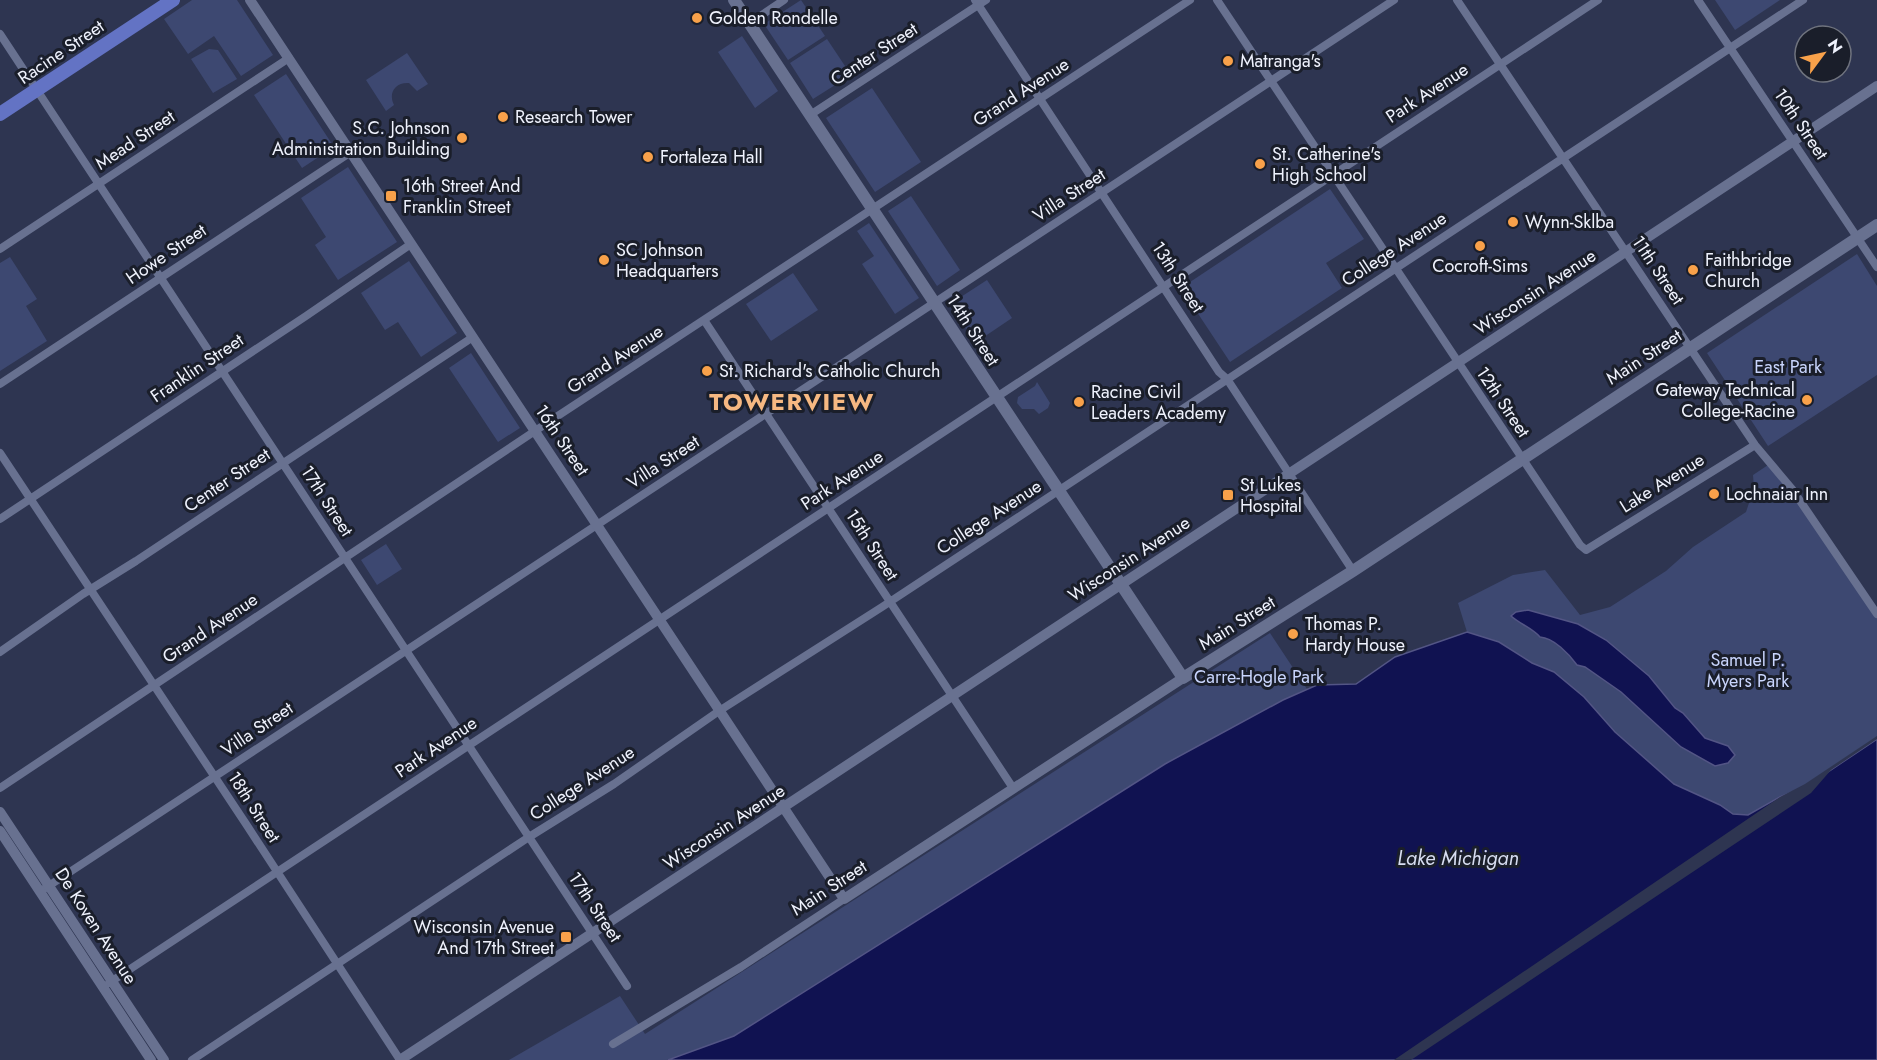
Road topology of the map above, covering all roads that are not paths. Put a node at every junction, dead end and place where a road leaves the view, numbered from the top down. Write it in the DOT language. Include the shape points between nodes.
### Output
graph roads {
  1 [pos="173,0"];
  2 [pos="250,0"];
  3 [pos="734,0"];
  4 [pos="784,0"];
  5 [pos="1190,0"];
  6 [pos="1217,0"];
  7 [pos="1394,0"];
  8 [pos="1457,0"];
  9 [pos="1598,0"];
  10 [pos="1698,0"];
  11 [pos="1803,0"];
  12 [pos="980,2"];
  13 [pos="750,23"];
  14 [pos="0,34"];
  15 [pos="1730,48"];
  16 [pos="289,58"];
  17 [pos="1500,65"];
  18 [pos="1271,81"];
  19 [pos="1877,86"];
  20 [pos="37,90"];
  21 [pos="1040,99"];
  22 [pos="0,114"];
  23 [pos="810,116"];
  24 [pos="1793,141"];
  25 [pos="351,152"];
  26 [pos="1563,158"];
  27 [pos="1333,175"];
  28 [pos="99,184"];
  29 [pos="1102,192"];
  30 [pos="872,210"];
  31 [pos="1877,225"];
  32 [pos="1858,238"];
  33 [pos="411,244"];
  34 [pos="0,249"];
  35 [pos="1626,251"];
  36 [pos="1877,267"];
  37 [pos="1395,269"];
  38 [pos="160,278"];
  39 [pos="1164,286"];
  40 [pos="934,304"];
  41 [pos="704,320"];
  42 [pos="473,337"];
  43 [pos="1691,348"];
  44 [pos="1457,363"];
  45 [pos="222,371"];
  46 [pos="1227,379"];
  47 [pos="0,384"];
  48 [pos="996,398"];
  49 [pos="766,415"];
  50 [pos="536,431"];
  51 [pos="1755,445"];
  52 [pos="0,453"];
  53 [pos="1522,459"];
  54 [pos="283,463"];
  55 [pos="1288,474"];
  56 [pos="1058,491"];
  57 [pos="30,498"];
  58 [pos="828,509"];
  59 [pos="0,519"];
  60 [pos="598,524"];
  61 [pos="1586,550"];
  62 [pos="345,558"];
  63 [pos="1353,571"];
  64 [pos="1120,585"];
  65 [pos="91,589"];
  66 [pos="890,603"];
  67 [pos="1877,614"];
  68 [pos="659,620"];
  69 [pos="407,650"];
  70 [pos="0,652"];
  71 [pos="1183,678"];
  72 [pos="153,685"];
  73 [pos="952,696"];
  74 [pos="719,711"];
  75 [pos="469,746"];
  76 [pos="215,777"];
  77 [pos="0,788"];
  78 [pos="1013,788"];
  79 [pos="783,807"];
  80 [pos="0,812"];
  81 [pos="0,831"];
  82 [pos="529,837"];
  83 [pos="276,873"];
  84 [pos="50,885"];
  85 [pos="40,892"];
  86 [pos="844,899"];
  87 [pos="592,933"];
  88 [pos="337,964"];
  89 [pos="107,984"];
  90 [pos="627,986"];
  91 [pos="613,1044"];
  92 [pos="151,1060"];
  93 [pos="164,1060"];
  94 [pos="192,1060"];
  95 [pos="400,1060"];
  1 -- 20 [label="main road, Racine Street"];
  2 -- 16 [label="street, 16th Street"];
  3 -- 13 [label="main road, 14th Street"];
  4 -- 13 [label="street"];
  5 -- 21 [label="street, Grand Avenue"];
  6 -- 18 [label="street, 12th Street"];
  7 -- 18 [label="street, Villa Street"];
  8 -- 17 [label="street, 11th Street"];
  9 -- 17 [label="street, Park Avenue"];
  10 -- 15 [label="street, 10th Street"];
  11 -- 15 [label="street, College Avenue"];
  12 -- 21 [label="street, 13th Street"];
  12 -- 23 [label="street, Center Street"];
  13 -- 23 [label="main road, 14th Street"];
  14 -- 20 [label="street, 17th Street"];
  15 -- 24 [label="street, 10th Street"];
  15 -- 26 [label="street, College Avenue"];
  16 -- 25 [label="street, 16th Street"];
  16 -- 28 [label="street, Mead Street"];
  17 -- 26 [label="street, 11th Street"];
  17 -- 27 [label="street, Park Avenue"];
  18 -- 27 [label="street, 12th Street"];
  18 -- 29 [label="street, Villa Street"];
  19 -- 24 [label="street, Wisconsin Avenue"];
  20 -- 22 [label="main road, Racine Street"];
  20 -- 28 [label="street, 17th Street"];
  21 -- 29 [label="street, 13th Street"];
  21 -- 30 [label="street, Grand Avenue"];
  23 -- 30 [label="main road, 14th Street"];
  24 -- 32 [label="street, 10th Street"];
  24 -- 35 [label="street, Wisconsin Avenue"];
  25 -- 33 [label="street, 16th Street"];
  25 -- 38 [label="street, Howe Street"];
  26 -- 35 [label="street, 11th Street"];
  26 -- 37 [label="street, College Avenue"];
  27 -- 37 [label="street, 12th Street"];
  27 -- 39 [label="street, Park Avenue"];
  28 -- 34 [label="street, Mead Street"];
  28 -- 38 [label="street, 17th Street"];
  29 -- 39 [label="street, 13th Street"];
  29 -- 40 [label="street, Villa Street"];
  30 -- 40 [label="main road, 14th Street"];
  30 -- 41 [label="street, Grand Avenue"];
  31 -- 32 [label="main road, Main Street"];
  32 -- 36 [label="street, 10th Street"];
  32 -- 43 [label="main road, Main Street"];
  33 -- 42 [label="street, 16th Street"];
  33 -- 45 [label="street, Franklin Street"];
  35 -- 43 [label="street, 11th Street"];
  35 -- 44 [label="street, Wisconsin Avenue"];
  37 -- 44 [label="street, 12th Street"];
  37 -- 46 [label="street, College Avenue"];
  38 -- 45 [label="street, 17th Street"];
  38 -- 47 [label="street, Howe Street"];
  39 -- 46 [label="street, 13th Street"];
  39 -- 48 [label="street, Park Avenue"];
  40 -- 48 [label="main road, 14th Street"];
  40 -- 49 [label="street, Villa Street"];
  41 -- 49 [label="street, 15th Street"];
  41 -- 50 [label="street, Grand Avenue"];
  42 -- 50 [label="street, 16th Street"];
  42 -- 54 [label="street, Center Street"];
  43 -- 51 [label="street, 11th Street"];
  43 -- 53 [label="main road, Main Street"];
  44 -- 53 [label="street, 12th Street"];
  44 -- 55 [label="street, Wisconsin Avenue"];
  45 -- 54 [label="street, 17th Street"];
  45 -- 57 [label="street, Franklin Street"];
  46 -- 55 [label="street, 13th Street"];
  46 -- 56 [label="street, College Avenue"];
  48 -- 56 [label="main road, 14th Street"];
  48 -- 58 [label="street, Park Avenue"];
  49 -- 58 [label="street, 15th Street"];
  49 -- 60 [label="street, Villa Street"];
  50 -- 60 [label="street, 16th Street"];
  50 -- 62 [label="street, Grand Avenue"];
  51 -- 61 [label="street, Lake Avenue"];
  51 -- 67 [label="street, 11th Street" via="1792,489"];
  52 -- 57 [label="street, 18th Street"];
  53 -- 61 [label="street, 12th Street"];
  53 -- 63 [label="main road, Main Street"];
  54 -- 62 [label="street, 17th Street"];
  54 -- 65 [label="street, Center Street"];
  55 -- 63 [label="street, 13th Street"];
  55 -- 64 [label="street, Wisconsin Avenue"];
  56 -- 64 [label="main road, 14th Street"];
  56 -- 66 [label="street, College Avenue"];
  57 -- 59 [label="street, Franklin Street"];
  57 -- 65 [label="street, 18th Street"];
  58 -- 66 [label="street, 15th Street"];
  58 -- 68 [label="street, Park Avenue"];
  60 -- 68 [label="street, 16th Street"];
  60 -- 69 [label="street, Villa Street"];
  62 -- 69 [label="street, 17th Street"];
  62 -- 72 [label="street, Grand Avenue"];
  63 -- 71 [label="main road, Main Street"];
  64 -- 71 [label="main road, 14th Street"];
  64 -- 73 [label="street, Wisconsin Avenue"];
  65 -- 70 [label="street, Center Street"];
  65 -- 72 [label="street, 18th Street"];
  66 -- 73 [label="street, 15th Street"];
  66 -- 74 [label="street, College Avenue"];
  68 -- 74 [label="street, 16th Street"];
  68 -- 75 [label="street, Park Avenue"];
  69 -- 75 [label="street, 17th Street"];
  69 -- 76 [label="street, Villa Street"];
  71 -- 78 [label="street, Main Street"];
  72 -- 76 [label="street, 18th Street"];
  72 -- 77 [label="street, Grand Avenue"];
  73 -- 78 [label="street, 15th Street"];
  73 -- 79 [label="street, Wisconsin Avenue"];
  74 -- 79 [label="street, 16th Street"];
  74 -- 82 [label="street, College Avenue"];
  75 -- 82 [label="street, 17th Street"];
  75 -- 83 [label="street, Park Avenue"];
  76 -- 83 [label="street, 18th Street"];
  76 -- 84 [label="street, Villa Street"];
  78 -- 86 [label="street, Main Street"];
  79 -- 86 [label="street, 16th Street"];
  79 -- 87 [label="street, Wisconsin Avenue"];
  80 -- 84 [label="street, De Koven Avenue"];
  81 -- 85 [label="street, De Koven Avenue"];
  82 -- 87 [label="street, 17th Street"];
  82 -- 88 [label="street, College Avenue"];
  83 -- 88 [label="street, 18th Street"];
  83 -- 89 [label="street, Park Avenue"];
  84 -- 85 [label="street, Villa Street"];
  84 -- 89 [label="street, De Koven Avenue"];
  85 -- 89 [label="street, De Koven Avenue"];
  86 -- 91 [label="street, Main Street"];
  87 -- 90 [label="street, 17th Street"];
  87 -- 95 [label="street, Wisconsin Avenue"];
  88 -- 94 [label="street, College Avenue"];
  88 -- 95 [label="street, 18th Street"];
  89 -- 92 [label="street, De Koven Avenue"];
  89 -- 93 [label="street, De Koven Avenue"];
}
